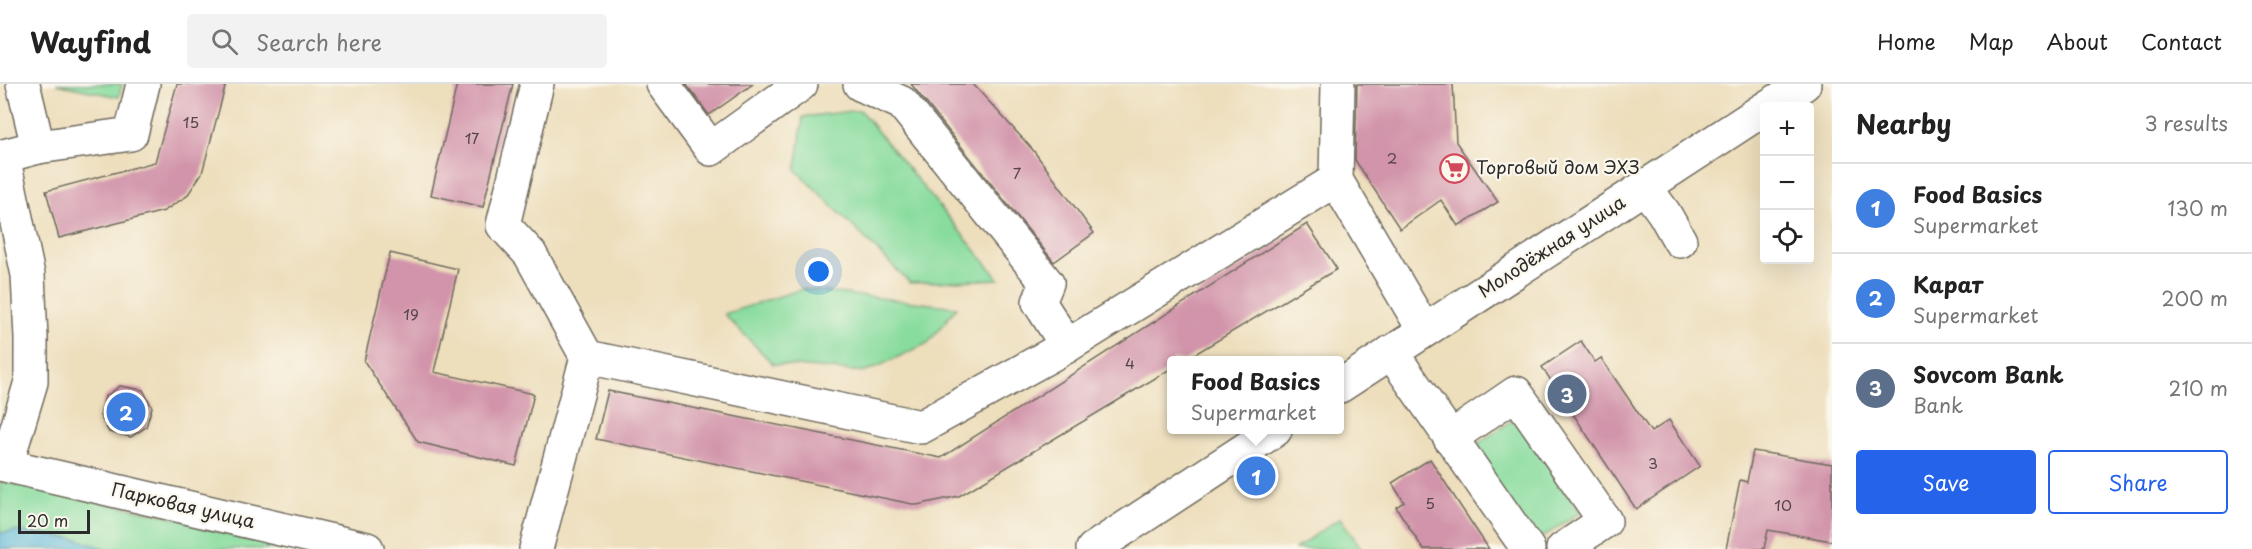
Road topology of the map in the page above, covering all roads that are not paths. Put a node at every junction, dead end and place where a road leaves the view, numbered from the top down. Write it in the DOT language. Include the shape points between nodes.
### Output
graph roads {
  1 [pos="23,84"];
  2 [pos="143,84"];
  3 [pos="537,84"];
  4 [pos="663,84"];
  5 [pos="801,84"];
  6 [pos="860,84"];
  7 [pos="1338,84"];
  8 [pos="1804,84"];
  9 [pos="1775,102"];
  10 [pos="1760,112"];
  11 [pos="38,147"];
  12 [pos="1,157"];
  13 [pos="1336,180"];
  14 [pos="1645,187"];
  15 [pos="1680,241"];
  16 [pos="1424,330"];
  17 [pos="1067,346"];
  18 [pos="1390,352"];
  19 [pos="587,357"];
  20 [pos="1344,383"];
  21 [pos="1268,434"];
  22 [pos="1450,438"];
  23 [pos="3,464"];
  24 [pos="1126,540"];
  25 [pos="367,549"];
  26 [pos="536,549"];
  27 [pos="1093,549"];
  28 [pos="1528,549"];
  29 [pos="1563,549"];
  1 -- 11 [label="street"];
  2 -- 11 [label="street" via="131,134"];
  3 -- 19 [label="street" via="503,225 530,254"];
  4 -- 5 [label="street" via="711,149"];
  6 -- 17 [label="street" via="902,103 1047,283 1039,302"];
  7 -- 13 [label="street"];
  8 -- 9 [label="street"];
  10 -- 14 [label="street, Молодёжная улица"];
  11 -- 12 [label="street"];
  12 -- 23 [label="street" via="28,275 31,329 31,382"];
  13 -- 16 [label="street"];
  13 -- 17 [label="street"];
  14 -- 15 [label="street"];
  14 -- 16 [label="street, Молодёжная улица"];
  16 -- 18 [label="street, Молодёжная улица"];
  17 -- 19 [label="street" via="921,427"];
  18 -- 20 [label="street, Молодёжная улица"];
  18 -- 22 [label="street"];
  19 -- 26 [label="street"];
  21 -- 24 [label="street"];
  22 -- 28 [label="street"];
  22 -- 29 [label="street" via="1516,393 1605,521"];
  23 -- 25 [label="street, Парковая улица"];
  24 -- 27 [label="street"];
}
